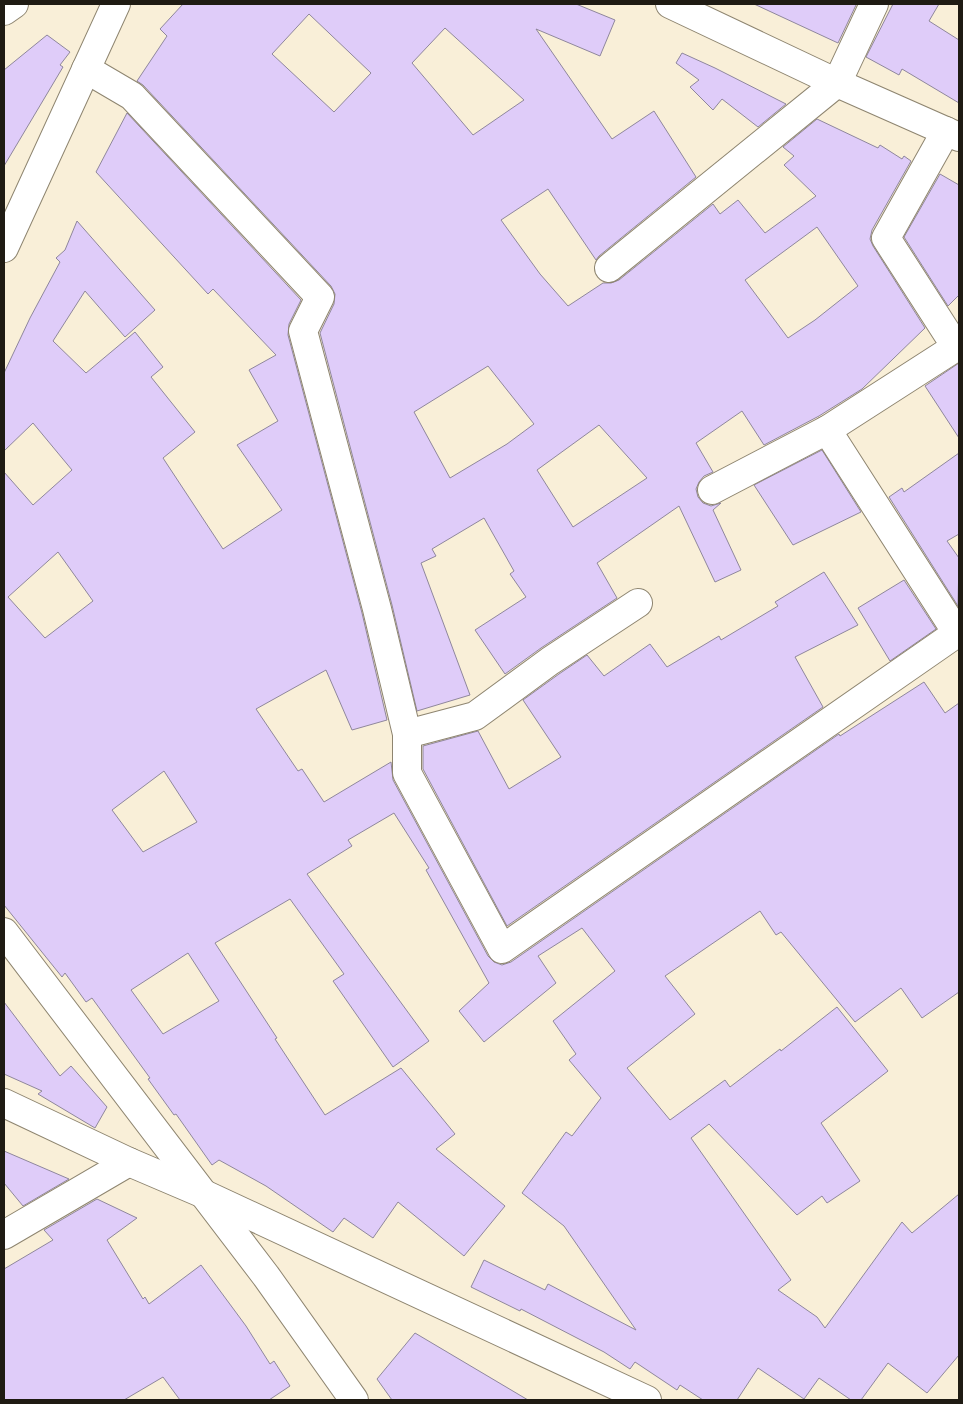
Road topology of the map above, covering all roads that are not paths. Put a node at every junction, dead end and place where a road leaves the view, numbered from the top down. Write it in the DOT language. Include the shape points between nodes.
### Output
graph roads {
  1 [pos="14,4"];
  2 [pos="116,4"];
  3 [pos="670,4"];
  4 [pos="874,4"];
  5 [pos="4,11"];
  6 [pos="86,69"];
  7 [pos="837,83"];
  8 [pos="952,134"];
  9 [pos="4,248"];
  10 [pos="608,268"];
  11 [pos="828,430"];
  12 [pos="712,490"];
  13 [pos="638,603"];
  14 [pos="958,633"];
  15 [pos="407,734"];
  16 [pos="4,932"];
  17 [pos="4,1103"];
  18 [pos="129,1162"];
  19 [pos="204,1194"];
  20 [pos="4,1235"];
  21 [pos="354,1400"];
  22 [pos="647,1400"];
  1 -- 5 [label="street"];
  2 -- 6 [label="street"];
  3 -- 7 [label="street"];
  4 -- 7 [label="street"];
  6 -- 9 [label="street"];
  6 -- 15 [label="street" via="132,96 320,296 302,331"];
  7 -- 8 [label="street"];
  7 -- 10 [label="street"];
  8 -- 11 [label="street" via="886,238 956,347"];
  11 -- 12 [label="street"];
  11 -- 14 [label="street"];
  13 -- 15 [label="street" via="475,716"];
  14 -- 15 [label="street" via="502,948 407,773"];
  16 -- 19 [label="street"];
  17 -- 18 [label="street"];
  18 -- 19 [label="street"];
  18 -- 20 [label="street"];
  19 -- 21 [label="street"];
  19 -- 22 [label="street"];
}
